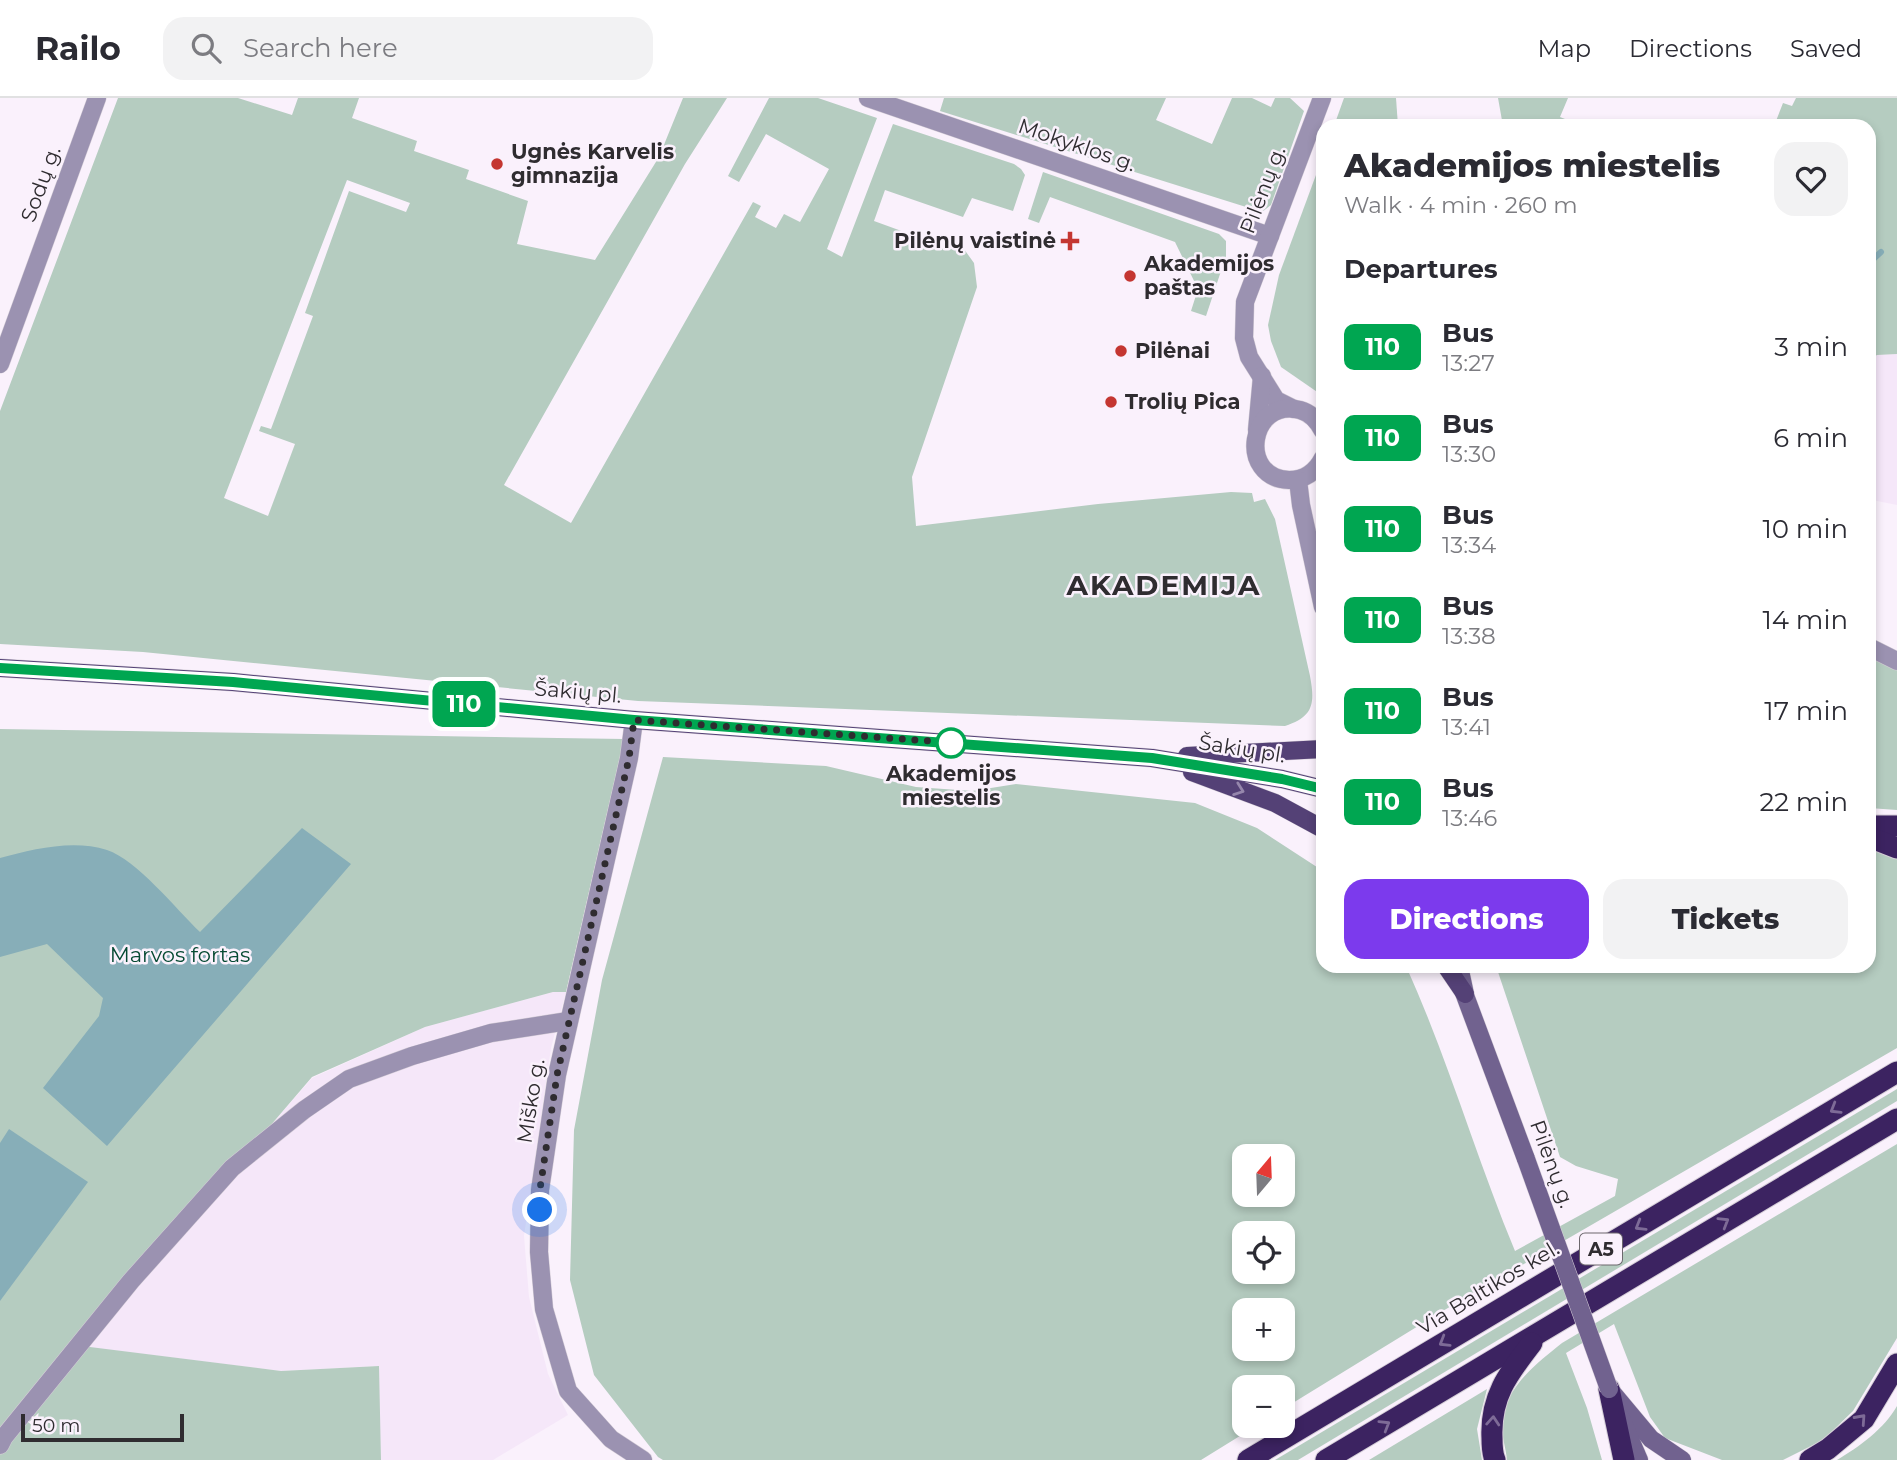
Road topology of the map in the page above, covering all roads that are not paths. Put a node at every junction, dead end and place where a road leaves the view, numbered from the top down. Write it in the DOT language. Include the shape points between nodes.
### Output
graph roads {
  1 [pos="97,98"];
  2 [pos="868,98"];
  3 [pos="1322,98"];
  4 [pos="1270,236"];
  5 [pos="0,365"];
  6 [pos="1262,376"];
  7 [pos="1294,409"];
  8 [pos="1316,421"];
  9 [pos="1258,430"];
  10 [pos="1316,470"];
  11 [pos="1297,480"];
  12 [pos="1311,550"];
  13 [pos="1316,561"];
  14 [pos="1316,574"];
  15 [pos="1876,650"];
  16 [pos="1897,660"];
  17 [pos="0,668"];
  18 [pos="634,720"];
  19 [pos="1316,749"];
  20 [pos="1152,758"];
  21 [pos="1316,787"];
  22 [pos="1316,825"];
  23 [pos="1876,826"];
  24 [pos="1897,826"];
  25 [pos="1876,840"];
  26 [pos="1897,848"];
  27 [pos="1451,973"];
  28 [pos="1456,973"];
  29 [pos="1461,973"];
  30 [pos="1465,993"];
  31 [pos="568,1021"];
  32 [pos="1896,1072"];
  33 [pos="1897,1119"];
  34 [pos="1539,1333"];
  35 [pos="1897,1364"];
  36 [pos="1609,1389"];
  37 [pos="0,1445"];
  38 [pos="643,1460"];
  39 [pos="1248,1460"];
  40 [pos="1326,1460"];
  41 [pos="1495,1460"];
  42 [pos="1624,1460"];
  43 [pos="1639,1460"];
  44 [pos="1682,1460"];
  45 [pos="1810,1460"];
  1 -- 5 [label="street, Sodų g."];
  2 -- 4 [label="street, Mokyklos g."];
  3 -- 4 [label="street, Pilėnų g."];
  4 -- 6 [label="street, Pilėnų g." via="1245,302 1244,338 1249,357"];
  6 -- 7 [label="street, Pilėnų g." via="1276,400"];
  6 -- 9 [label="street"];
  7 -- 8 [label="street, Pilėnų g."];
  7 -- 9 [label="street" via="1272,414"];
  9 -- 11 [label="street" via="1254,442 1262,467 1284,480"];
  10 -- 11 [label="street"];
  11 -- 12 [label="street"];
  12 -- 13 [label="street"];
  12 -- 14 [label="street"];
  15 -- 16 [label="street"];
  17 -- 18 [label="main road, Šakių pl." via="233,682"];
  18 -- 20 [label="main road, Šakių pl."];
  18 -- 31 [label="street, Miško g."];
  19 -- 20 [label="main road, Šakių pl."];
  20 -- 21 [label="main road, Šakių pl."];
  20 -- 22 [label="main road, one-way" via="1275,803"];
  23 -- 24 [label="highway"];
  25 -- 26 [label="highway"];
  27 -- 30 [label="main road"];
  28 -- 30 [label="main road, Pilėnų g."];
  29 -- 30 [label="main road, Pilėnų g."];
  30 -- 36 [label="main road, Pilėnų g., bridge"];
  31 -- 37 [label="street" via="491,1033 412,1056 349,1079 304,1110 232,1168 131,1281"];
  31 -- 38 [label="street, Miško g." via="540,1189 544,1309 568,1391 611,1439"];
  32 -- 39 [label="highway, Via Baltikos kel. / A5, one-way"];
  34 -- 33 [label="highway, A5, one-way"];
  40 -- 34 [label="highway, A5, one-way"];
  41 -- 34 [label="highway, one-way" via="1491,1417 1499,1393"];
  45 -- 35 [label="highway, one-way" via="1864,1419"];
  36 -- 42 [label="highway"];
  36 -- 43 [label="main road, Pilėnų g."];
  36 -- 44 [label="main road, Pilėnų g." via="1651,1439"];
}
